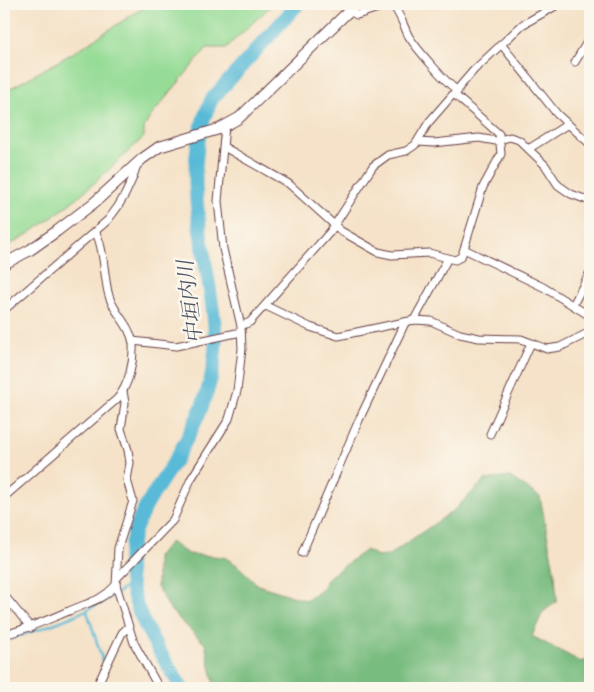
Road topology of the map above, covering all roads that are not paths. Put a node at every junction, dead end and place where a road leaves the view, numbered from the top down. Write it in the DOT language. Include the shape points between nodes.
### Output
graph roads {
  1 [pos="391,4"];
  2 [pos="559,4"];
  3 [pos="353,7"];
  4 [pos="501,44"];
  5 [pos="590,44"];
  6 [pos="575,62"];
  7 [pos="456,93"];
  8 [pos="568,124"];
  9 [pos="222,127"];
  10 [pos="499,139"];
  11 [pos="589,141"];
  12 [pos="418,142"];
  13 [pos="224,147"];
  14 [pos="530,148"];
  15 [pos="137,164"];
  16 [pos="590,201"];
  17 [pos="335,226"];
  18 [pos="95,232"];
  19 [pos="464,249"];
  20 [pos="448,258"];
  21 [pos="4,264"];
  22 [pos="590,272"];
  23 [pos="573,305"];
  24 [pos="266,306"];
  25 [pos="4,310"];
  26 [pos="590,316"];
  27 [pos="414,320"];
  28 [pos="405,323"];
  29 [pos="240,330"];
  30 [pos="590,332"];
  31 [pos="133,341"];
  32 [pos="531,343"];
  33 [pos="123,391"];
  34 [pos="490,434"];
  35 [pos="4,497"];
  36 [pos="302,552"];
  37 [pos="118,580"];
  38 [pos="4,595"];
  39 [pos="128,627"];
  40 [pos="31,628"];
  41 [pos="4,635"];
  42 [pos="96,688"];
  43 [pos="159,688"];
  1 -- 3 [label="street" via="357,15"];
  1 -- 7 [label="street" via="399,12 409,35"];
  2 -- 4 [label="street" via="532,17"];
  3 -- 9 [label="main road" via="261,98 239,118"];
  4 -- 7 [label="street" via="467,77"];
  4 -- 8 [label="street" via="537,91"];
  5 -- 6 [label="street" via="586,42"];
  7 -- 10 [label="street" via="500,134"];
  7 -- 12 [label="street" via="429,122"];
  8 -- 11 [label="street"];
  8 -- 14 [label="street"];
  9 -- 13 [label="street"];
  9 -- 15 [label="main road" via="159,147"];
  10 -- 12 [label="street"];
  10 -- 14 [label="street" via="510,136"];
  10 -- 19 [label="street" via="501,154 483,187"];
  12 -- 17 [label="street" via="373,166"];
  13 -- 17 [label="street" via="289,184"];
  13 -- 29 [label="street" via="218,188 219,220"];
  14 -- 16 [label="street" via="558,185"];
  15 -- 18 [label="street" via="132,183 120,205"];
  15 -- 21 [label="main road" via="57,231"];
  17 -- 20 [label="street" via="378,252 392,255 429,253"];
  17 -- 24 [label="street"];
  18 -- 25 [label="street"];
  18 -- 31 [label="street" via="109,297"];
  19 -- 20 [label="street" via="456,260"];
  19 -- 23 [label="street"];
  20 -- 27 [label="street"];
  22 -- 23 [label="street"];
  23 -- 26 [label="street"];
  24 -- 28 [label="street" via="338,336"];
  24 -- 29 [label="street"];
  27 -- 28 [label="street"];
  27 -- 32 [label="street" via="431,321 470,336 509,337"];
  28 -- 36 [label="street"];
  29 -- 31 [label="street" via="198,343 166,346"];
  29 -- 37 [label="street" via="237,391 229,419 191,479 173,520"];
  30 -- 32 [label="street" via="554,348 546,349"];
  31 -- 33 [label="street" via="128,379"];
  32 -- 34 [label="street"];
  33 -- 35 [label="street"];
  33 -- 37 [label="street" via="122,429 130,463 128,480 133,501 118,548"];
  37 -- 39 [label="street"];
  37 -- 40 [label="street" via="105,596 91,604"];
  38 -- 40 [label="street"];
  39 -- 42 [label="street" via="122,633"];
  39 -- 43 [label="street"];
  40 -- 41 [label="street"];
}
